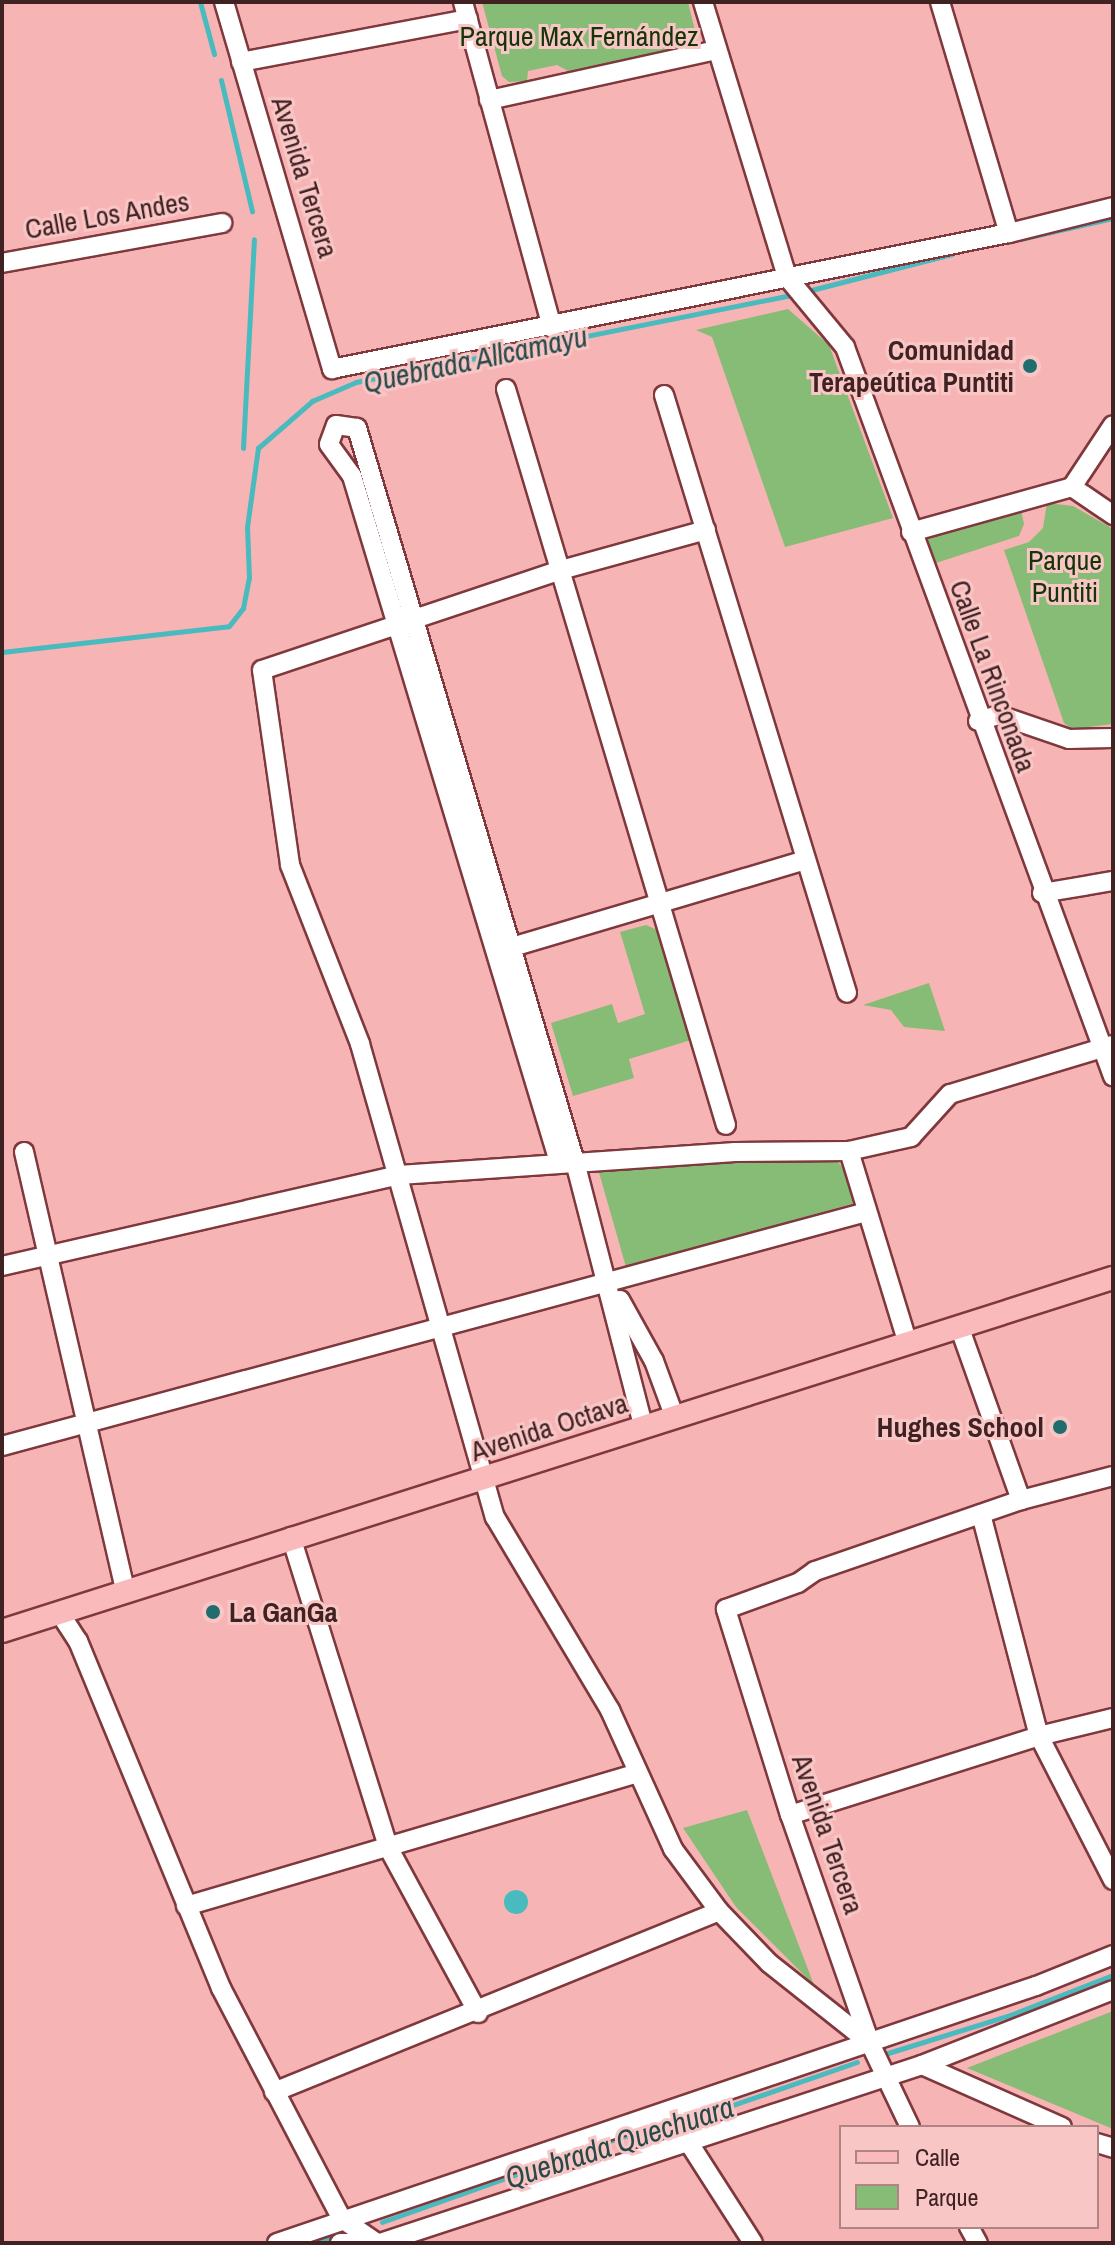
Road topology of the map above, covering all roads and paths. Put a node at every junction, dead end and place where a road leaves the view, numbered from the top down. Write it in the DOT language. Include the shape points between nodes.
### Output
graph roads {
  1 [pos="224,2"];
  2 [pos="703,2"];
  3 [pos="943,3"];
  4 [pos="466,11"];
  5 [pos="717,50"];
  6 [pos="241,62"];
  7 [pos="489,100"];
  8 [pos="1113,207"];
  9 [pos="222,223"];
  10 [pos="1009,233"];
  11 [pos="2,263"];
  12 [pos="791,280"];
  13 [pos="552,328"];
  14 [pos="506,389"];
  15 [pos="664,395"];
  16 [pos="1113,425"];
  17 [pos="1072,487"];
  18 [pos="1113,515"];
  19 [pos="706,530"];
  20 [pos="911,532"];
  21 [pos="561,570"];
  22 [pos="406,622"];
  23 [pos="978,721"];
  24 [pos="1113,738"];
  25 [pos="806,860"];
  26 [pos="1113,881"];
  27 [pos="1042,893"];
  28 [pos="661,905"];
  29 [pos="503,950"];
  30 [pos="847,993"];
  31 [pos="1108,1046"];
  32 [pos="1113,1076"];
  33 [pos="726,1125"];
  34 [pos="849,1151"];
  35 [pos="24,1152"];
  36 [pos="567,1162"];
  37 [pos="399,1175"];
  38 [pos="866,1212"];
  39 [pos="47,1256"];
  40 [pos="2,1266"];
  41 [pos="1113,1278"];
  42 [pos="608,1281"];
  43 [pos="440,1326"];
  44 [pos="959,1326"];
  45 [pos="907,1341"];
  46 [pos="675,1418"];
  47 [pos="86,1423"];
  48 [pos="644,1428"];
  49 [pos="2,1446"];
  50 [pos="1113,1476"];
  51 [pos="483,1480"];
  52 [pos="1021,1500"];
  53 [pos="981,1514"];
  54 [pos="291,1537"];
  55 [pos="125,1590"];
  56 [pos="59,1612"];
  57 [pos="2,1631"];
  58 [pos="1113,1718"];
  59 [pos="1039,1736"];
  60 [pos="635,1774"];
  61 [pos="790,1815"];
  62 [pos="388,1847"];
  63 [pos="1113,1880"];
  64 [pos="186,1906"];
  65 [pos="719,1911"];
  66 [pos="1113,1955"];
  67 [pos="1113,1990"];
  68 [pos="478,2013"];
  69 [pos="870,2043"];
  70 [pos="922,2065"];
  71 [pos="884,2075"];
  72 [pos="274,2092"];
  73 [pos="909,2125"];
  74 [pos="1057,2125"];
  75 [pos="687,2140"];
  76 [pos="342,2219"];
  77 [pos="277,2243"];
  78 [pos="340,2243"];
  79 [pos="376,2243"];
  80 [pos="753,2243"];
  1 -- 6 [label="street, Avenida Tercera"];
  2 -- 5 [label="street, Calle La Rinconada"];
  3 -- 10 [label="street"];
  4 -- 6 [label="street"];
  4 -- 7 [label="street"];
  5 -- 7 [label="street"];
  5 -- 12 [label="street, Calle La Rinconada"];
  6 -- 13 [label="street, Avenida Tercera" via="332,369"];
  7 -- 13 [label="street"];
  8 -- 10 [label="street"];
  9 -- 11 [label="street, Calle Los Andes"];
  10 -- 12 [label="street"];
  12 -- 13 [label="street"];
  12 -- 20 [label="street, Calle La Rinconada" via="845,347"];
  14 -- 21 [label="street"];
  15 -- 19 [label="street"];
  16 -- 17 [label="street"];
  17 -- 18 [label="street"];
  17 -- 20 [label="street"];
  19 -- 21 [label="street"];
  19 -- 25 [label="street"];
  20 -- 23 [label="street, Calle La Rinconada"];
  21 -- 22 [label="street"];
  21 -- 28 [label="street"];
  22 -- 22 [label="street" via="357,428 336,425 329,444 352,476"];
  22 -- 29 [label="street"];
  22 -- 37 [label="street" via="262,670 290,865 360,1044"];
  23 -- 24 [label="street" via="999,715 1069,739"];
  23 -- 27 [label="street, Calle La Rinconada"];
  25 -- 28 [label="street"];
  25 -- 30 [label="street"];
  26 -- 27 [label="street"];
  27 -- 31 [label="street, Calle La Rinconada"];
  28 -- 29 [label="street"];
  28 -- 33 [label="street"];
  29 -- 36 [label="street"];
  31 -- 32 [label="street, Calle La Rinconada"];
  31 -- 34 [label="street" via="950,1094 911,1137"];
  34 -- 36 [label="street"];
  34 -- 38 [label="street"];
  35 -- 39 [label="street"];
  36 -- 37 [label="street"];
  36 -- 42 [label="street"];
  37 -- 39 [label="street"];
  37 -- 43 [label="street"];
  38 -- 42 [label="street"];
  38 -- 45 [label="street"];
  39 -- 40 [label="street"];
  39 -- 47 [label="street"];
  41 -- 44 [label="main road, Avenida Octava"];
  42 -- 43 [label="street"];
  42 -- 46 [label="street" via="654,1361"];
  42 -- 48 [label="street"];
  43 -- 47 [label="street"];
  43 -- 51 [label="street"];
  44 -- 45 [label="main road, Avenida Octava"];
  44 -- 52 [label="street"];
  45 -- 46 [label="main road, Avenida Octava"];
  46 -- 48 [label="main road, Avenida Octava"];
  47 -- 49 [label="street"];
  47 -- 55 [label="street"];
  48 -- 51 [label="main road, Avenida Octava"];
  50 -- 52 [label="street"];
  51 -- 54 [label="main road, Avenida Octava"];
  51 -- 60 [label="street" via="495,1517 610,1710"];
  52 -- 53 [label="street"];
  53 -- 59 [label="street"];
  53 -- 61 [label="street, Avenida Tercera" via="815,1571 798,1583 726,1609"];
  54 -- 55 [label="main road, Avenida Octava"];
  54 -- 62 [label="street"];
  55 -- 56 [label="main road, Avenida Octava"];
  56 -- 57 [label="main road, Avenida Octava"];
  56 -- 64 [label="street" via="78,1641"];
  58 -- 59 [label="street"];
  59 -- 61 [label="street"];
  59 -- 63 [label="street"];
  60 -- 62 [label="street"];
  60 -- 65 [label="street" via="673,1849"];
  61 -- 69 [label="street, Avenida Tercera"];
  62 -- 64 [label="street"];
  62 -- 68 [label="street"];
  64 -- 72 [label="street"];
  65 -- 68 [label="street"];
  65 -- 69 [label="street" via="769,1963"];
  66 -- 69 [label="street"];
  67 -- 70 [label="street"];
  68 -- 72 [label="street"];
  69 -- 71 [label="street, Avenida Tercera"];
  69 -- 76 [label="street"];
  70 -- 71 [label="street"];
  70 -- 74 [label="street"];
  71 -- 73 [label="street, Avenida Tercera"];
  71 -- 75 [label="street"];
  72 -- 76 [label="street"];
  75 -- 79 [label="street"];
  75 -- 80 [label="street"];
  76 -- 77 [label="street"];
  76 -- 79 [label="street"];
  78 -- 79 [label="street"];
}
